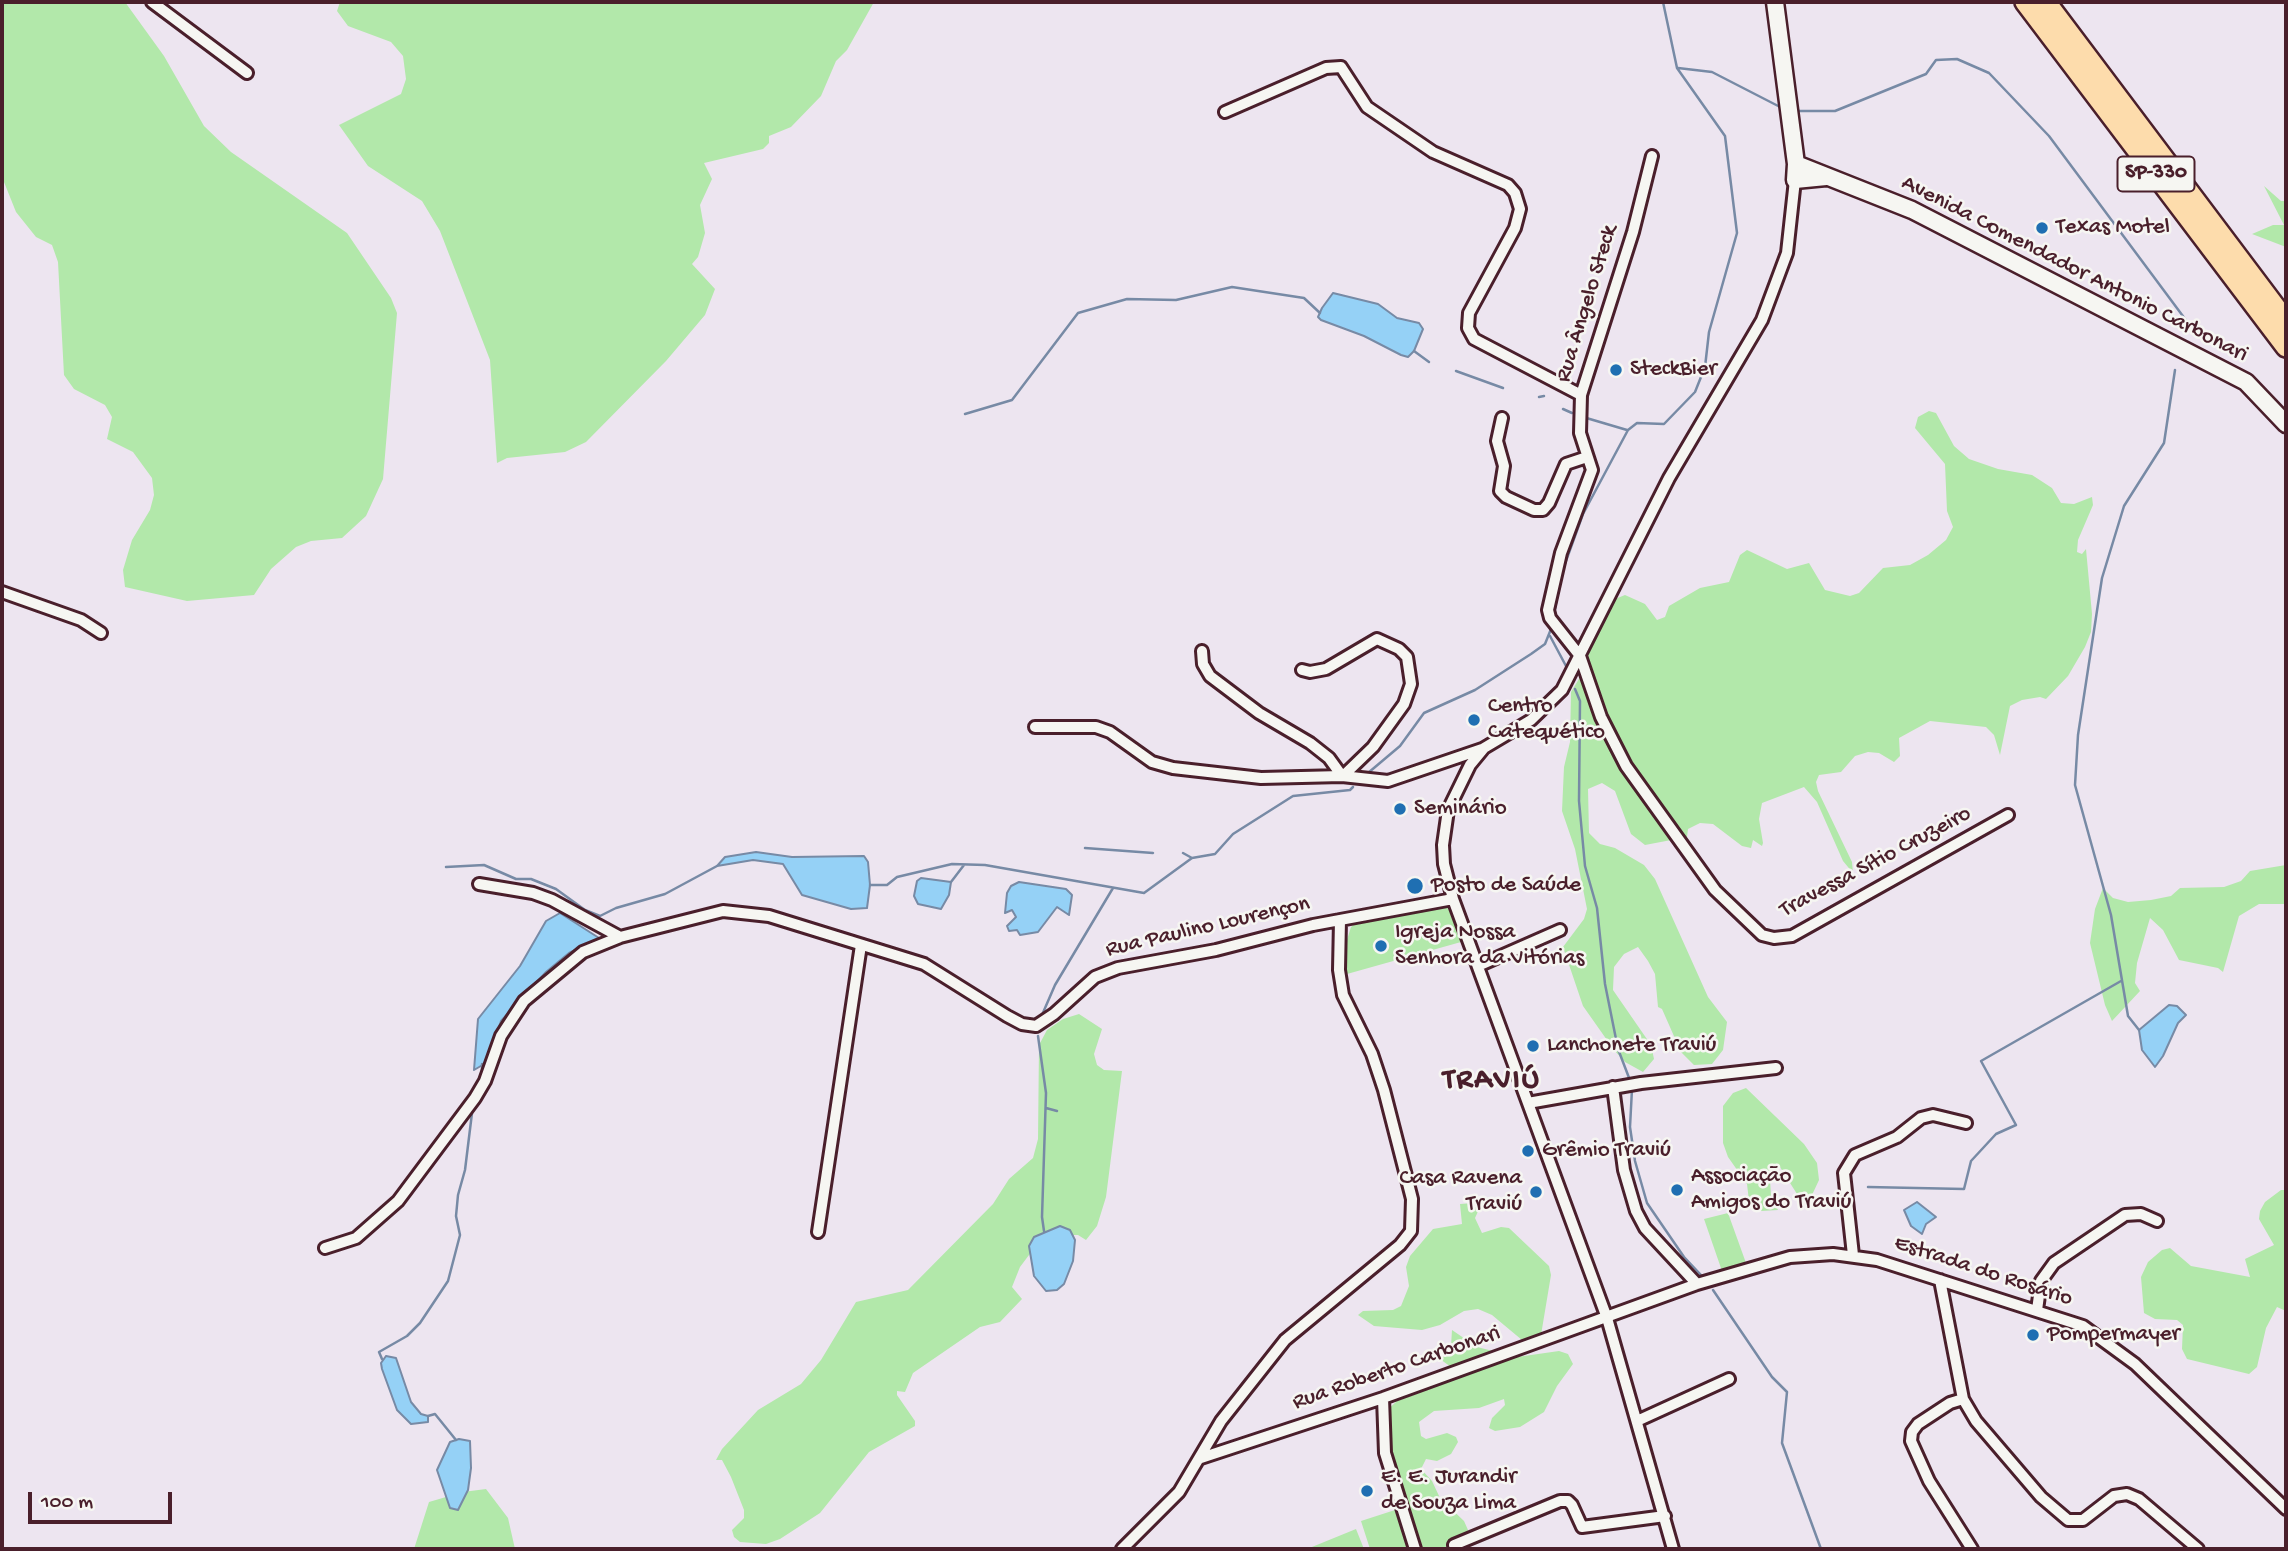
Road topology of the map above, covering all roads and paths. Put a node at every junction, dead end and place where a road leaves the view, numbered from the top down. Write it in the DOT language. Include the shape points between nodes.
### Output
graph roads {
  1 [pos="152,2"];
  2 [pos="1775,2"];
  3 [pos="2025,2"];
  4 [pos="2046,2"];
  5 [pos="247,73"];
  6 [pos="1225,112"];
  7 [pos="1652,156"];
  8 [pos="1796,172"];
  9 [pos="2286,321"];
  10 [pos="2286,347"];
  11 [pos="1581,395"];
  12 [pos="1502,418"];
  13 [pos="2286,424"];
  14 [pos="1587,457"];
  15 [pos="2,592"];
  16 [pos="102,633"];
  17 [pos="1202,652"];
  18 [pos="1580,656"];
  19 [pos="1302,670"];
  20 [pos="1035,727"];
  21 [pos="1484,748"];
  22 [pos="1343,776"];
  23 [pos="2008,815"];
  24 [pos="479,884"];
  25 [pos="1453,899"];
  26 [pos="1340,920"];
  27 [pos="1560,930"];
  28 [pos="620,937"];
  29 [pos="860,945"];
  30 [pos="1478,966"];
  31 [pos="1776,1068"];
  32 [pos="1613,1087"];
  33 [pos="1528,1103"];
  34 [pos="1966,1123"];
  35 [pos="2157,1221"];
  36 [pos="818,1232"];
  37 [pos="326,1248"];
  38 [pos="1853,1255"];
  39 [pos="1940,1280"];
  40 [pos="1697,1284"];
  41 [pos="2037,1310"];
  42 [pos="1607,1318"];
  43 [pos="1730,1379"];
  44 [pos="1383,1398"];
  45 [pos="1964,1399"];
  46 [pos="1637,1420"];
  47 [pos="1201,1458"];
  48 [pos="2286,1509"];
  49 [pos="1665,1516"];
  50 [pos="1454,1545"];
  51 [pos="1122,1549"];
  52 [pos="1415,1549"];
  53 [pos="1673,1549"];
  54 [pos="1972,1549"];
  55 [pos="2198,1549"];
  1 -- 5 [label="street"];
  2 -- 8 [label="main road"];
  3 -- 10 [label="highway, SP-330"];
  4 -- 9 [label="highway, SP-330"];
  6 -- 11 [label="street" via="1326,68 1342,67 1367,107 1433,152 1508,185 1520,209 1469,313 1468,328 1482,344"];
  7 -- 11 [label="street, Rua Ângelo Steck"];
  8 -- 13 [label="main road, Avenida Comendador Antonio Carbonari" via="1827,177 1912,210 2246,382"];
  8 -- 18 [label="street" via="1787,253 1768,307 1669,478"];
  11 -- 14 [label="street, Rua Ângelo Steck" via="1580,433"];
  12 -- 14 [label="street" via="1497,441 1503,457 1500,491 1506,497 1542,510 1566,464"];
  14 -- 18 [label="street, Rua Ângelo Steck" via="1590,482 1565,541 1548,610"];
  15 -- 16 [label="street" via="81,620"];
  17 -- 22 [label="street" via="1210,676 1310,743"];
  18 -- 21 [label="street" via="1551,702 1531,720"];
  18 -- 23 [label="street, Travessa Sítio Cruzeiro" via="1601,717 1626,766 1716,890 1762,935 1792,936"];
  19 -- 22 [label="street" via="1326,669 1377,639 1407,657 1411,684 1404,704 1373,747"];
  20 -- 22 [label="street" via="1096,727 1152,762 1207,773 1261,778"];
  21 -- 22 [label="street" via="1388,781"];
  21 -- 25 [label="street" via="1463,778 1445,825 1444,864"];
  24 -- 28 [label="street" via="552,900"];
  25 -- 26 [label="street, Rua Paulino Lourençon"];
  25 -- 30 [label="street"];
  26 -- 29 [label="street, Rua Paulino Lourençon" via="1106,972 1036,1026 1007,1016 924,964"];
  26 -- 47 [label="street" via="1338,961 1343,995 1384,1090 1412,1199 1411,1231 1381,1262 1285,1340 1221,1421"];
  27 -- 30 [label="street"];
  28 -- 29 [label="street, Rua Paulino Lourençon" via="723,911 743,911"];
  28 -- 37 [label="street, Rua Paulino Lourençon" via="583,952 524,1001 501,1036 475,1098 397,1201 356,1238"];
  29 -- 36 [label="street"];
  30 -- 33 [label="street"];
  31 -- 32 [label="street"];
  32 -- 33 [label="street"];
  32 -- 40 [label="street" via="1624,1170 1636,1211 1645,1228"];
  33 -- 42 [label="street"];
  34 -- 38 [label="street" via="1933,1115 1921,1118 1897,1137 1855,1155 1844,1173"];
  35 -- 41 [label="street" via="2141,1214 2125,1215 2053,1263 2041,1281"];
  38 -- 39 [label="street, Estrada do Rosário"];
  38 -- 40 [label="street, Estrada do Rosário" via="1790,1257"];
  39 -- 41 [label="street, Estrada do Rosário"];
  39 -- 45 [label="street"];
  40 -- 42 [label="street, Estrada do Rosário"];
  41 -- 48 [label="street, Estrada do Rosário" via="2084,1326 2117,1349"];
  42 -- 44 [label="street, Rua Roberto Carbonari"];
  42 -- 46 [label="street"];
  43 -- 46 [label="street"];
  44 -- 47 [label="street, Rua Roberto Carbonari"];
  44 -- 52 [label="street" via="1385,1453"];
  45 -- 54 [label="street" via="1918,1424 1911,1441 1929,1481"];
  45 -- 55 [label="street" via="1976,1421 2033,1488 2068,1520 2083,1520 2114,1496 2127,1494"];
  46 -- 49 [label="street"];
  47 -- 51 [label="street" via="1179,1492"];
  49 -- 50 [label="street" via="1582,1527 1567,1500"];
  49 -- 53 [label="street"];
}
